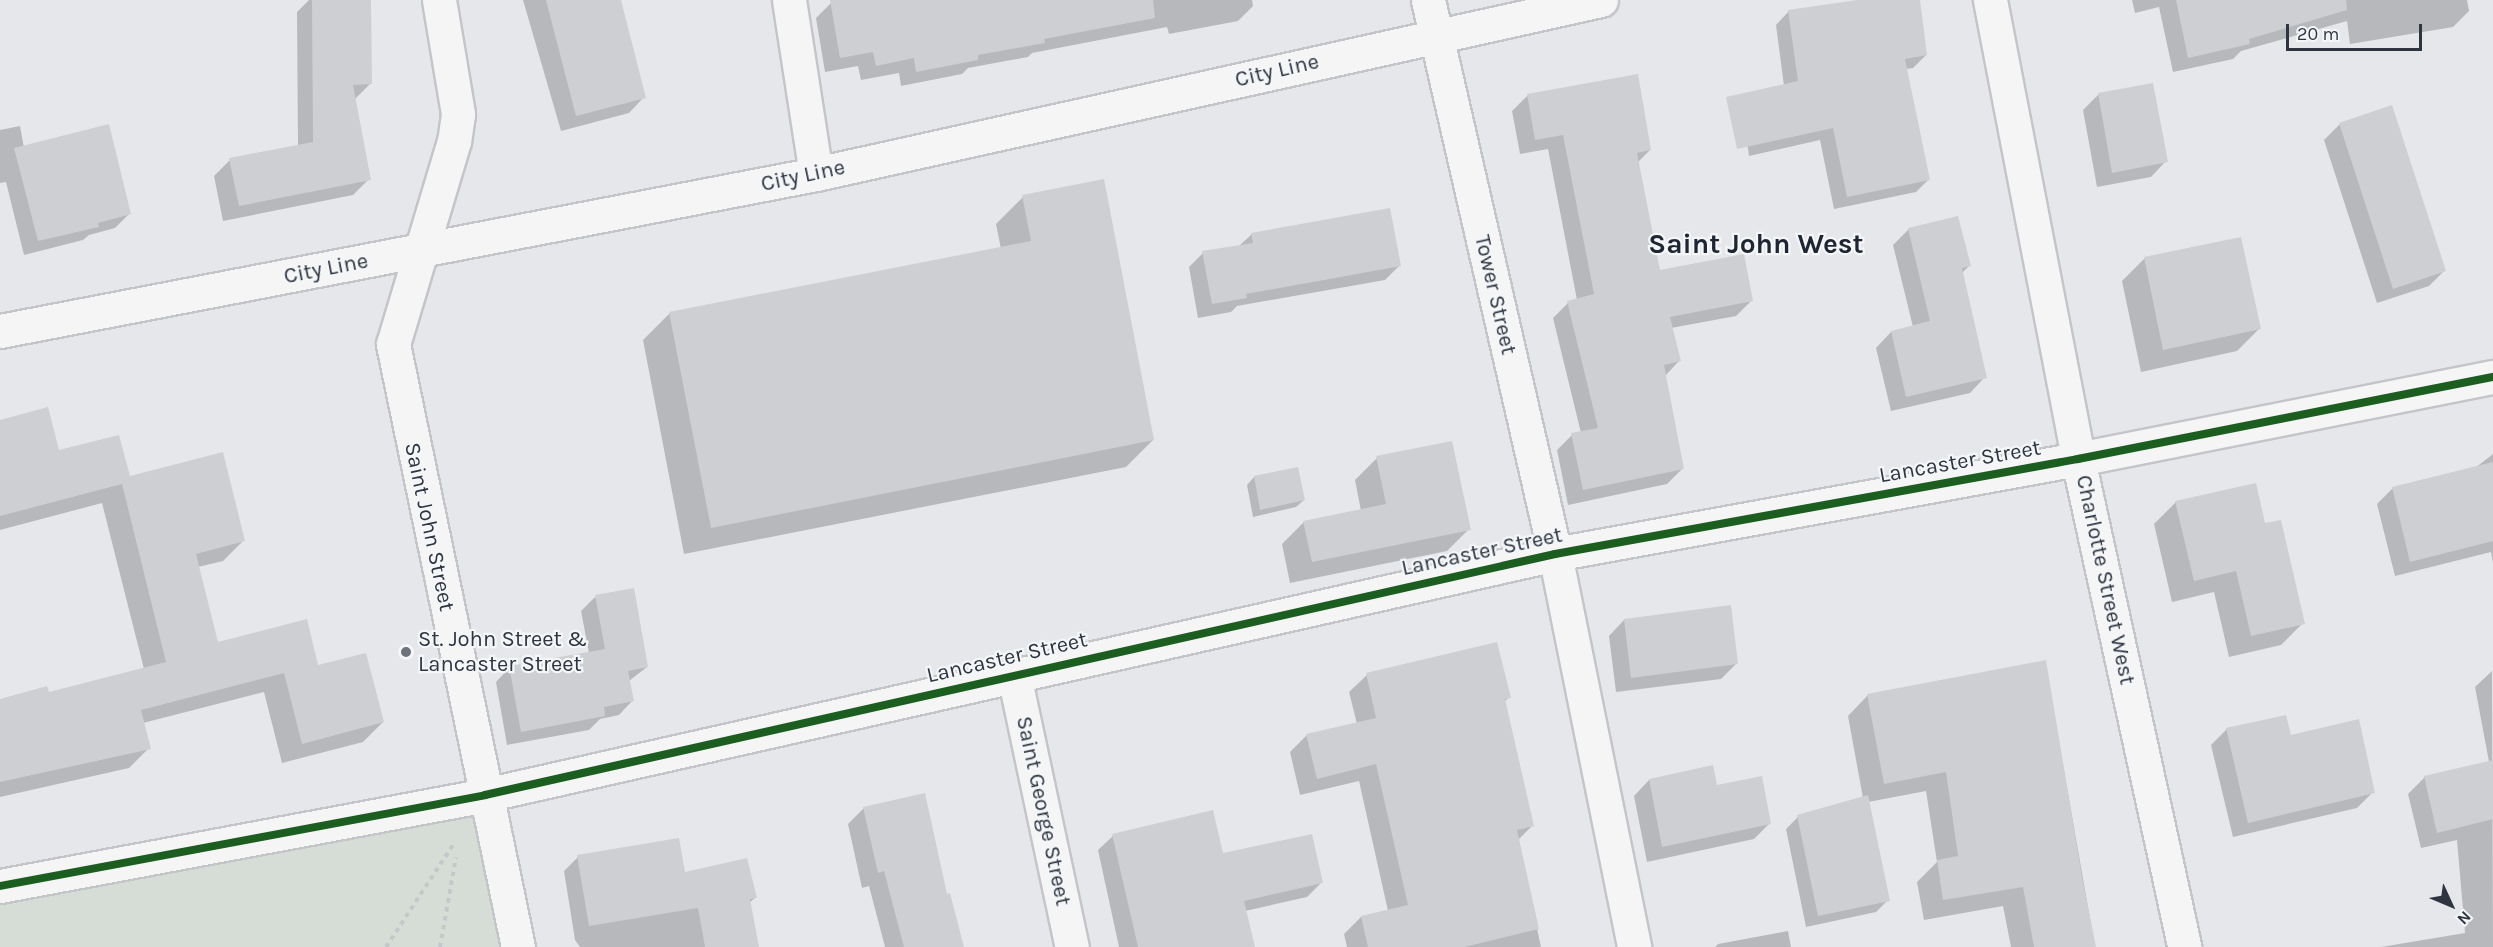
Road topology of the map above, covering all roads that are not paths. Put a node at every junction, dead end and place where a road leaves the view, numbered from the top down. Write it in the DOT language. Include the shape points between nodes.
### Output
graph roads {
  1 [pos="439,0"];
  2 [pos="789,0"];
  3 [pos="1428,0"];
  4 [pos="1601,0"];
  5 [pos="1990,0"];
  6 [pos="1436,36"];
  7 [pos="816,174"];
  8 [pos="422,250"];
  9 [pos="0,331"];
  10 [pos="2493,377"];
  11 [pos="2078,459"];
  12 [pos="1555,554"];
  13 [pos="1014,675"];
  14 [pos="485,795"];
  15 [pos="0,886"];
  16 [pos="518,947"];
  17 [pos="1072,947"];
  18 [pos="1634,947"];
  19 [pos="2184,947"];
  1 -- 8 [label="street, Saint John Street" via="458,114 454,141"];
  2 -- 7 [label="street"];
  3 -- 6 [label="street, Tower Street"];
  4 -- 6 [label="street, City Line"];
  5 -- 11 [label="street, Charlotte Street West"];
  6 -- 7 [label="street, City Line"];
  6 -- 12 [label="street, Tower Street"];
  7 -- 8 [label="street, City Line"];
  8 -- 9 [label="street, City Line"];
  8 -- 14 [label="street, Saint John Street" via="398,321 393,344 395,366"];
  10 -- 11 [label="street, Lancaster Street"];
  11 -- 12 [label="street, Lancaster Street"];
  11 -- 19 [label="street, Charlotte Street West"];
  12 -- 13 [label="street, Lancaster Street"];
  12 -- 18 [label="street, Tower Street"];
  13 -- 14 [label="street, Lancaster Street"];
  13 -- 17 [label="street, Saint George Street"];
  14 -- 15 [label="street, Lancaster Street"];
  14 -- 16 [label="street, Saint John Street"];
}
